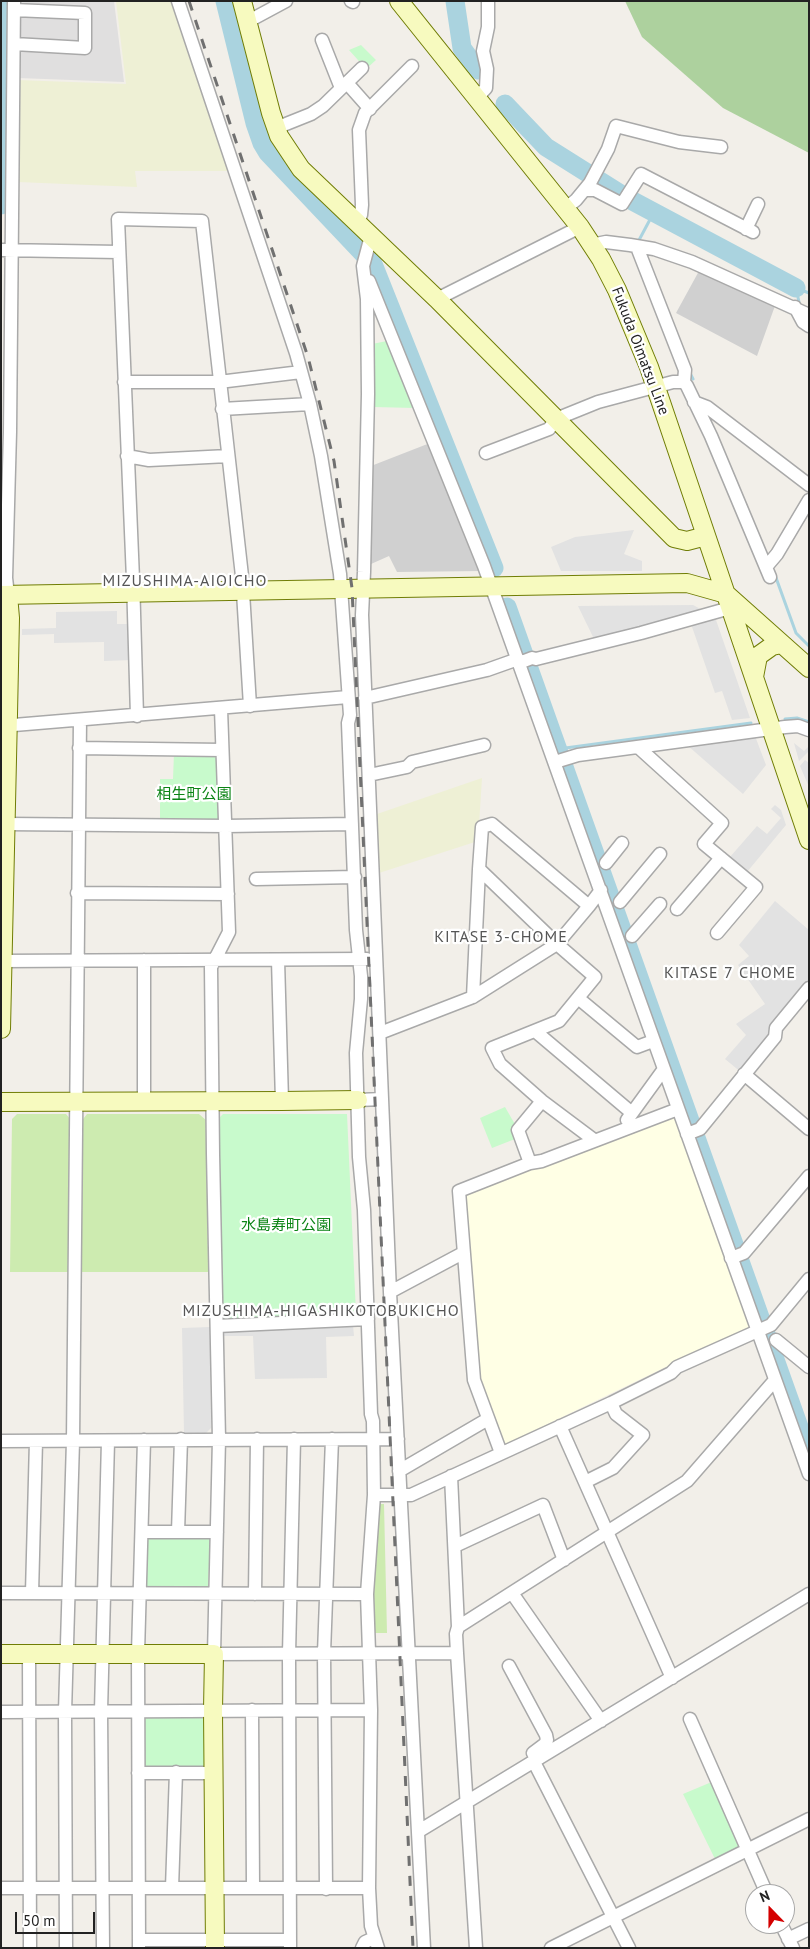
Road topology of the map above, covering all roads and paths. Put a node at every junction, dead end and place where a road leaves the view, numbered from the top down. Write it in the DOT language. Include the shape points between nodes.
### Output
graph roads {
  1 [pos="178,1"];
  2 [pos="242,1"];
  3 [pos="286,1"];
  4 [pos="399,1"];
  5 [pos="488,1"];
  6 [pos="14,6"];
  7 [pos="247,22"];
  8 [pos="322,40"];
  9 [pos="14,44"];
  10 [pos="412,66"];
  11 [pos="362,68"];
  12 [pos="8,79"];
  13 [pos="344,86"];
  14 [pos="477,98"];
  15 [pos="370,109"];
  16 [pos="276,128"];
  17 [pos="721,147"];
  18 [pos="590,182"];
  19 [pos="758,204"];
  20 [pos="566,208"];
  21 [pos="357,223"];
  22 [pos="580,228"];
  23 [pos="369,242"];
  24 [pos="591,245"];
  25 [pos="637,247"];
  26 [pos="7,250"];
  27 [pos="119,252"];
  28 [pos="364,264"];
  29 [pos="437,299"];
  30 [pos="794,307"];
  31 [pos="809,314"];
  32 [pos="809,326"];
  33 [pos="301,372"];
  34 [pos="124,382"];
  35 [pos="219,382"];
  36 [pos="684,382"];
  37 [pos="656,386"];
  38 [pos="694,402"];
  39 [pos="310,404"];
  40 [pos="222,408"];
  41 [pos="556,419"];
  42 [pos="6,432"];
  43 [pos="486,453"];
  44 [pos="128,456"];
  45 [pos="228,456"];
  46 [pos="809,485"];
  47 [pos="809,500"];
  48 [pos="706,536"];
  49 [pos="491,587"];
  50 [pos="342,590"];
  51 [pos="363,590"];
  52 [pos="244,592"];
  53 [pos="133,594"];
  54 [pos="4,595"];
  55 [pos="728,601"];
  56 [pos="782,644"];
  57 [pos="523,660"];
  58 [pos="809,668"];
  59 [pos="754,677"];
  60 [pos="348,697"];
  61 [pos="365,698"];
  62 [pos="250,706"];
  63 [pos="221,709"];
  64 [pos="137,716"];
  65 [pos="80,720"];
  66 [pos="5,726"];
  67 [pos="771,729"];
  68 [pos="809,730"];
  69 [pos="484,746"];
  70 [pos="79,748"];
  71 [pos="638,748"];
  72 [pos="222,750"];
  73 [pos="559,760"];
  74 [pos="369,775"];
  75 [pos="6,824"];
  76 [pos="78,824"];
  77 [pos="352,824"];
  78 [pos="226,826"];
  79 [pos="809,840"];
  80 [pos="622,843"];
  81 [pos="660,854"];
  82 [pos="721,858"];
  83 [pos="606,863"];
  84 [pos="479,869"];
  85 [pos="355,877"];
  86 [pos="256,879"];
  87 [pos="601,890"];
  88 [pos="77,893"];
  89 [pos="228,894"];
  90 [pos="620,902"];
  91 [pos="660,904"];
  92 [pos="589,906"];
  93 [pos="677,909"];
  94 [pos="717,933"];
  95 [pos="632,936"];
  96 [pos="557,944"];
  97 [pos="360,959"];
  98 [pos="376,959"];
  99 [pos="144,960"];
  100 [pos="215,960"];
  101 [pos="278,960"];
  102 [pos="2,961"];
  103 [pos="76,961"];
  104 [pos="809,988"];
  105 [pos="473,997"];
  106 [pos="578,998"];
  107 [pos="1,1029"];
  108 [pos="535,1031"];
  109 [pos="380,1033"];
  110 [pos="654,1041"];
  111 [pos="664,1069"];
  112 [pos="744,1074"];
  113 [pos="382,1099"];
  114 [pos="358,1100"];
  115 [pos="282,1101"];
  116 [pos="542,1101"];
  117 [pos="1,1102"];
  118 [pos="76,1102"];
  119 [pos="144,1102"];
  120 [pos="213,1102"];
  121 [pos="678,1109"];
  122 [pos="632,1113"];
  123 [pos="809,1129"];
  124 [pos="620,1131"];
  125 [pos="691,1132"];
  126 [pos="594,1140"];
  127 [pos="530,1164"];
  128 [pos="809,1176"];
  129 [pos="463,1253"];
  130 [pos="736,1256"];
  131 [pos="809,1279"];
  132 [pos="390,1292"];
  133 [pos="368,1320"];
  134 [pos="216,1326"];
  135 [pos="762,1329"];
  136 [pos="776,1340"];
  137 [pos="809,1368"];
  138 [pos="775,1380"];
  139 [pos="611,1403"];
  140 [pos="488,1419"];
  141 [pos="560,1426"];
  142 [pos="181,1439"];
  143 [pos="219,1439"];
  144 [pos="257,1439"];
  145 [pos="294,1439"];
  146 [pos="332,1439"];
  147 [pos="374,1439"];
  148 [pos="398,1439"];
  149 [pos="144,1440"];
  150 [pos="1,1441"];
  151 [pos="36,1441"];
  152 [pos="73,1441"];
  153 [pos="108,1441"];
  154 [pos="501,1453"];
  155 [pos="399,1471"];
  156 [pos="809,1474"];
  157 [pos="452,1476"];
  158 [pos="584,1482"];
  159 [pos="374,1495"];
  160 [pos="400,1495"];
  161 [pos="142,1532"];
  162 [pos="178,1532"];
  163 [pos="217,1532"];
  164 [pos="607,1532"];
  165 [pos="455,1546"];
  166 [pos="564,1560"];
  167 [pos="1,1593"];
  168 [pos="32,1593"];
  169 [pos="512,1593"];
  170 [pos="68,1594"];
  171 [pos="105,1594"];
  172 [pos="140,1594"];
  173 [pos="215,1594"];
  174 [pos="255,1594"];
  175 [pos="291,1594"];
  176 [pos="327,1594"];
  177 [pos="367,1594"];
  178 [pos="809,1594"];
  179 [pos="458,1627"];
  180 [pos="66,1653"];
  181 [pos="103,1653"];
  182 [pos="138,1653"];
  183 [pos="324,1653"];
  184 [pos="369,1653"];
  185 [pos="457,1653"];
  186 [pos="1,1654"];
  187 [pos="29,1654"];
  188 [pos="214,1654"];
  189 [pos="289,1654"];
  190 [pos="408,1654"];
  191 [pos="509,1666"];
  192 [pos="672,1678"];
  193 [pos="213,1710"];
  194 [pos="252,1710"];
  195 [pos="289,1710"];
  196 [pos="325,1710"];
  197 [pos="371,1710"];
  198 [pos="101,1711"];
  199 [pos="138,1711"];
  200 [pos="1,1712"];
  201 [pos="30,1712"];
  202 [pos="65,1712"];
  203 [pos="690,1719"];
  204 [pos="601,1720"];
  205 [pos="535,1761"];
  206 [pos="176,1772"];
  207 [pos="138,1773"];
  208 [pos="213,1773"];
  209 [pos="468,1802"];
  210 [pos="809,1819"];
  211 [pos="419,1831"];
  212 [pos="748,1850"];
  213 [pos="763,1884"];
  214 [pos="1,1888"];
  215 [pos="30,1888"];
  216 [pos="66,1888"];
  217 [pos="102,1888"];
  218 [pos="138,1888"];
  219 [pos="172,1888"];
  220 [pos="214,1888"];
  221 [pos="253,1888"];
  222 [pos="290,1888"];
  223 [pos="326,1888"];
  224 [pos="369,1888"];
  225 [pos="613,1917"];
  226 [pos="809,1929"];
  227 [pos="376,1943"];
  228 [pos="790,1943"];
  229 [pos="139,1944"];
  230 [pos="215,1944"];
  231 [pos="290,1944"];
  232 [pos="30,1948"];
  233 [pos="66,1948"];
  234 [pos="103,1948"];
  235 [pos="362,1948"];
  236 [pos="424,1948"];
  237 [pos="476,1948"];
  238 [pos="551,1948"];
  239 [pos="629,1948"];
  1 -- 33 [label="street"];
  2 -- 7 [label="street"];
  3 -- 7 [label="street"];
  4 -- 14 [label="street, Fukuda Oimatsu Line"];
  5 -- 14 [label="street" via="484,51 488,69 486,88"];
  6 -- 9 [label="street"];
  6 -- 9 [label="street" via="85,13 85,48"];
  7 -- 16 [label="street"];
  8 -- 13 [label="street"];
  9 -- 12 [label="street"];
  10 -- 15 [label="street"];
  11 -- 13 [label="street"];
  12 -- 26 [label="street"];
  13 -- 15 [label="street"];
  13 -- 16 [label="street" via="311,114"];
  14 -- 20 [label="street, Fukuda Oimatsu Line"];
  15 -- 21 [label="street" via="365,113 359,130 362,205"];
  16 -- 21 [label="street" via="301,169"];
  17 -- 18 [label="street" via="679,142 616,126"];
  18 -- 19 [label="street" via="595,190 622,204 640,174 749,230"];
  18 -- 20 [label="street"];
  20 -- 22 [label="street, Fukuda Oimatsu Line"];
  21 -- 23 [label="street"];
  22 -- 24 [label="street, Fukuda Oimatsu Line"];
  22 -- 29 [label="street"];
  23 -- 28 [label="street"];
  23 -- 29 [label="street"];
  24 -- 25 [label="street" via="606,242"];
  24 -- 37 [label="street, Fukuda Oimatsu Line" via="630,318"];
  25 -- 30 [label="street" via="692,262"];
  25 -- 36 [label="street" via="685,370"];
  26 -- 27 [label="street"];
  26 -- 42 [label="street"];
  27 -- 34 [label="street"];
  27 -- 35 [label="street" via="118,219 202,221"];
  28 -- 49 [label="street"];
  28 -- 51 [label="street" via="368,394"];
  29 -- 41 [label="street"];
  30 -- 31 [label="street"];
  30 -- 32 [label="street" via="802,322"];
  33 -- 35 [label="street"];
  33 -- 39 [label="street"];
  34 -- 35 [label="street"];
  34 -- 44 [label="street"];
  35 -- 40 [label="street"];
  36 -- 37 [label="street"];
  36 -- 38 [label="street"];
  37 -- 41 [label="street" via="598,402"];
  37 -- 48 [label="street, Fukuda Oimatsu Line"];
  38 -- 46 [label="street" via="707,408"];
  38 -- 47 [label="street" via="768,572"];
  39 -- 40 [label="street"];
  39 -- 50 [label="street"];
  40 -- 45 [label="street"];
  41 -- 43 [label="street" via="549,429"];
  41 -- 48 [label="street" via="674,538 687,542"];
  42 -- 54 [label="street"];
  44 -- 45 [label="street" via="149,460"];
  44 -- 53 [label="street"];
  45 -- 52 [label="street"];
  48 -- 55 [label="street, Fukuda Oimatsu Line"];
  49 -- 51 [label="street"];
  49 -- 55 [label="street" via="687,584"];
  49 -- 57 [label="street"];
  50 -- 51 [label="street"];
  50 -- 52 [label="street"];
  50 -- 60 [label="street"];
  51 -- 61 [label="street"];
  52 -- 53 [label="street"];
  52 -- 62 [label="street"];
  53 -- 54 [label="street"];
  53 -- 64 [label="street"];
  54 -- 66 [label="street" via="10,618"];
  55 -- 56 [label="street, Fukuda Oimatsu Line"];
  55 -- 57 [label="street" via="641,633"];
  55 -- 59 [label="street"];
  56 -- 58 [label="street, Fukuda Oimatsu Line"];
  56 -- 59 [label="street" via="772,646 758,656"];
  57 -- 61 [label="street"];
  57 -- 73 [label="street"];
  59 -- 67 [label="street"];
  60 -- 62 [label="street"];
  60 -- 77 [label="street"];
  61 -- 74 [label="street"];
  62 -- 63 [label="street"];
  63 -- 64 [label="street"];
  63 -- 72 [label="street"];
  64 -- 65 [label="street"];
  65 -- 66 [label="street"];
  65 -- 70 [label="street"];
  66 -- 75 [label="street"];
  67 -- 68 [label="street" via="798,726"];
  67 -- 71 [label="street"];
  67 -- 79 [label="street"];
  69 -- 74 [label="street"];
  70 -- 72 [label="street"];
  70 -- 76 [label="street"];
  71 -- 73 [label="street"];
  71 -- 82 [label="street" via="722,823 704,844"];
  72 -- 78 [label="street"];
  73 -- 87 [label="street"];
  74 -- 98 [label="street"];
  75 -- 76 [label="street"];
  75 -- 102 [label="street"];
  76 -- 78 [label="street"];
  76 -- 88 [label="street"];
  77 -- 78 [label="street"];
  77 -- 85 [label="street"];
  78 -- 89 [label="street"];
  80 -- 83 [label="street"];
  81 -- 90 [label="street"];
  82 -- 93 [label="street"];
  82 -- 94 [label="street" via="756,887"];
  84 -- 92 [label="street" via="482,828 492,824"];
  84 -- 96 [label="street"];
  84 -- 105 [label="street"];
  85 -- 86 [label="street"];
  85 -- 97 [label="street"];
  87 -- 92 [label="street"];
  87 -- 110 [label="street"];
  88 -- 89 [label="street"];
  88 -- 103 [label="street"];
  89 -- 100 [label="street" via="229,932"];
  91 -- 95 [label="street"];
  92 -- 96 [label="street"];
  96 -- 105 [label="street"];
  96 -- 106 [label="street" via="595,977"];
  97 -- 98 [label="street"];
  97 -- 101 [label="street"];
  97 -- 114 [label="street" via="361,999 356,1053"];
  98 -- 109 [label="street"];
  99 -- 100 [label="street"];
  99 -- 103 [label="street"];
  99 -- 119 [label="street"];
  100 -- 101 [label="street"];
  100 -- 120 [label="street" via="211,967"];
  101 -- 115 [label="street"];
  102 -- 103 [label="street"];
  102 -- 107 [label="street"];
  103 -- 118 [label="street"];
  104 -- 112 [label="street"];
  105 -- 109 [label="street"];
  106 -- 108 [label="street" via="558,1021"];
  106 -- 110 [label="street" via="637,1047"];
  108 -- 116 [label="street" via="492,1048 500,1064"];
  108 -- 122 [label="street"];
  109 -- 113 [label="street"];
  110 -- 111 [label="street"];
  111 -- 121 [label="street"];
  111 -- 122 [label="street"];
  112 -- 123 [label="street"];
  112 -- 125 [label="street"];
  113 -- 114 [label="street"];
  113 -- 132 [label="street"];
  114 -- 115 [label="street"];
  114 -- 133 [label="street"];
  115 -- 120 [label="street"];
  116 -- 126 [label="street"];
  116 -- 127 [label="street" via="518,1130"];
  117 -- 118 [label="street"];
  118 -- 119 [label="street"];
  118 -- 152 [label="street"];
  119 -- 120 [label="street"];
  120 -- 134 [label="street"];
  121 -- 124 [label="street"];
  121 -- 125 [label="street"];
  122 -- 124 [label="street"];
  124 -- 126 [label="street"];
  125 -- 130 [label="street"];
  126 -- 127 [label="street"];
  127 -- 129 [label="street" via="459,1191"];
  128 -- 130 [label="street"];
  129 -- 132 [label="street"];
  129 -- 140 [label="street" via="474,1380"];
  130 -- 135 [label="street"];
  131 -- 135 [label="street"];
  132 -- 148 [label="street"];
  133 -- 134 [label="street"];
  133 -- 147 [label="street"];
  134 -- 143 [label="street"];
  135 -- 138 [label="street"];
  135 -- 139 [label="street" via="678,1367"];
  136 -- 137 [label="street"];
  138 -- 156 [label="street"];
  138 -- 164 [label="street" via="687,1480"];
  139 -- 141 [label="street"];
  139 -- 158 [label="street" via="616,1414 643,1435 613,1468"];
  140 -- 154 [label="street"];
  140 -- 155 [label="street"];
  141 -- 154 [label="street"];
  141 -- 158 [label="street"];
  142 -- 143 [label="street"];
  142 -- 149 [label="street"];
  142 -- 162 [label="street"];
  143 -- 144 [label="street"];
  143 -- 163 [label="street"];
  144 -- 145 [label="street"];
  144 -- 174 [label="street"];
  145 -- 146 [label="street"];
  145 -- 175 [label="street"];
  146 -- 147 [label="street"];
  146 -- 176 [label="street"];
  147 -- 148 [label="street"];
  147 -- 159 [label="street"];
  148 -- 155 [label="street"];
  149 -- 153 [label="street"];
  149 -- 161 [label="street"];
  150 -- 151 [label="street"];
  151 -- 152 [label="street"];
  151 -- 168 [label="street"];
  152 -- 153 [label="street"];
  152 -- 170 [label="street"];
  153 -- 171 [label="street"];
  154 -- 157 [label="street"];
  155 -- 160 [label="street"];
  157 -- 160 [label="street" via="411,1495"];
  157 -- 165 [label="street"];
  158 -- 164 [label="street"];
  159 -- 160 [label="street"];
  159 -- 177 [label="street"];
  160 -- 190 [label="street"];
  161 -- 162 [label="street"];
  161 -- 172 [label="street"];
  162 -- 163 [label="street"];
  163 -- 173 [label="street"];
  164 -- 166 [label="street"];
  164 -- 192 [label="street"];
  165 -- 166 [label="street" via="543,1505"];
  165 -- 179 [label="street"];
  166 -- 169 [label="street"];
  167 -- 168 [label="street"];
  168 -- 170 [label="street"];
  169 -- 179 [label="street"];
  169 -- 204 [label="street"];
  170 -- 171 [label="street"];
  170 -- 180 [label="street"];
  171 -- 172 [label="street"];
  171 -- 181 [label="street"];
  172 -- 173 [label="street"];
  172 -- 182 [label="street"];
  173 -- 174 [label="street"];
  173 -- 188 [label="street"];
  174 -- 175 [label="street"];
  175 -- 176 [label="street"];
  175 -- 189 [label="street"];
  176 -- 177 [label="street"];
  176 -- 183 [label="street"];
  177 -- 184 [label="street"];
  178 -- 192 [label="street"];
  179 -- 185 [label="street"];
  180 -- 181 [label="street"];
  180 -- 187 [label="street"];
  180 -- 202 [label="street"];
  181 -- 182 [label="street"];
  181 -- 198 [label="street"];
  182 -- 188 [label="street"];
  182 -- 199 [label="street"];
  183 -- 184 [label="street"];
  183 -- 189 [label="street"];
  183 -- 196 [label="street"];
  184 -- 190 [label="street"];
  184 -- 197 [label="street"];
  185 -- 190 [label="street"];
  185 -- 209 [label="street"];
  186 -- 187 [label="street"];
  187 -- 201 [label="street"];
  188 -- 189 [label="street"];
  188 -- 193 [label="street"];
  189 -- 195 [label="street"];
  190 -- 211 [label="street"];
  191 -- 205 [label="street" via="546,1735 545,1744 533,1753"];
  192 -- 204 [label="street"];
  193 -- 194 [label="street"];
  193 -- 199 [label="street"];
  193 -- 208 [label="street"];
  194 -- 195 [label="street"];
  194 -- 221 [label="street"];
  195 -- 196 [label="street"];
  195 -- 222 [label="street"];
  196 -- 197 [label="street"];
  196 -- 223 [label="street"];
  197 -- 224 [label="street"];
  198 -- 199 [label="street"];
  198 -- 202 [label="street"];
  198 -- 217 [label="street"];
  199 -- 207 [label="street"];
  200 -- 201 [label="street"];
  201 -- 202 [label="street"];
  201 -- 215 [label="street"];
  202 -- 216 [label="street"];
  203 -- 212 [label="street"];
  204 -- 205 [label="street"];
  205 -- 209 [label="street"];
  205 -- 225 [label="street"];
  206 -- 207 [label="street"];
  206 -- 208 [label="street"];
  206 -- 219 [label="street"];
  207 -- 218 [label="street"];
  208 -- 220 [label="street"];
  209 -- 211 [label="street"];
  209 -- 237 [label="street"];
  210 -- 212 [label="street"];
  211 -- 236 [label="street"];
  212 -- 213 [label="street"];
  212 -- 225 [label="street"];
  214 -- 215 [label="street"];
  215 -- 216 [label="street"];
  215 -- 232 [label="street"];
  216 -- 217 [label="street"];
  216 -- 233 [label="street"];
  217 -- 218 [label="street"];
  217 -- 234 [label="street"];
  218 -- 219 [label="street"];
  218 -- 229 [label="street"];
  219 -- 220 [label="street"];
  220 -- 221 [label="street"];
  220 -- 230 [label="street"];
  221 -- 222 [label="street"];
  222 -- 223 [label="street"];
  222 -- 231 [label="street"];
  223 -- 224 [label="street"];
  224 -- 227 [label="street" via="371,1926"];
  225 -- 238 [label="street"];
  225 -- 239 [label="street"];
  226 -- 228 [label="street"];
  227 -- 235 [label="street" via="365,1942"];
  229 -- 230 [label="street"];
  230 -- 231 [label="street"];
}
